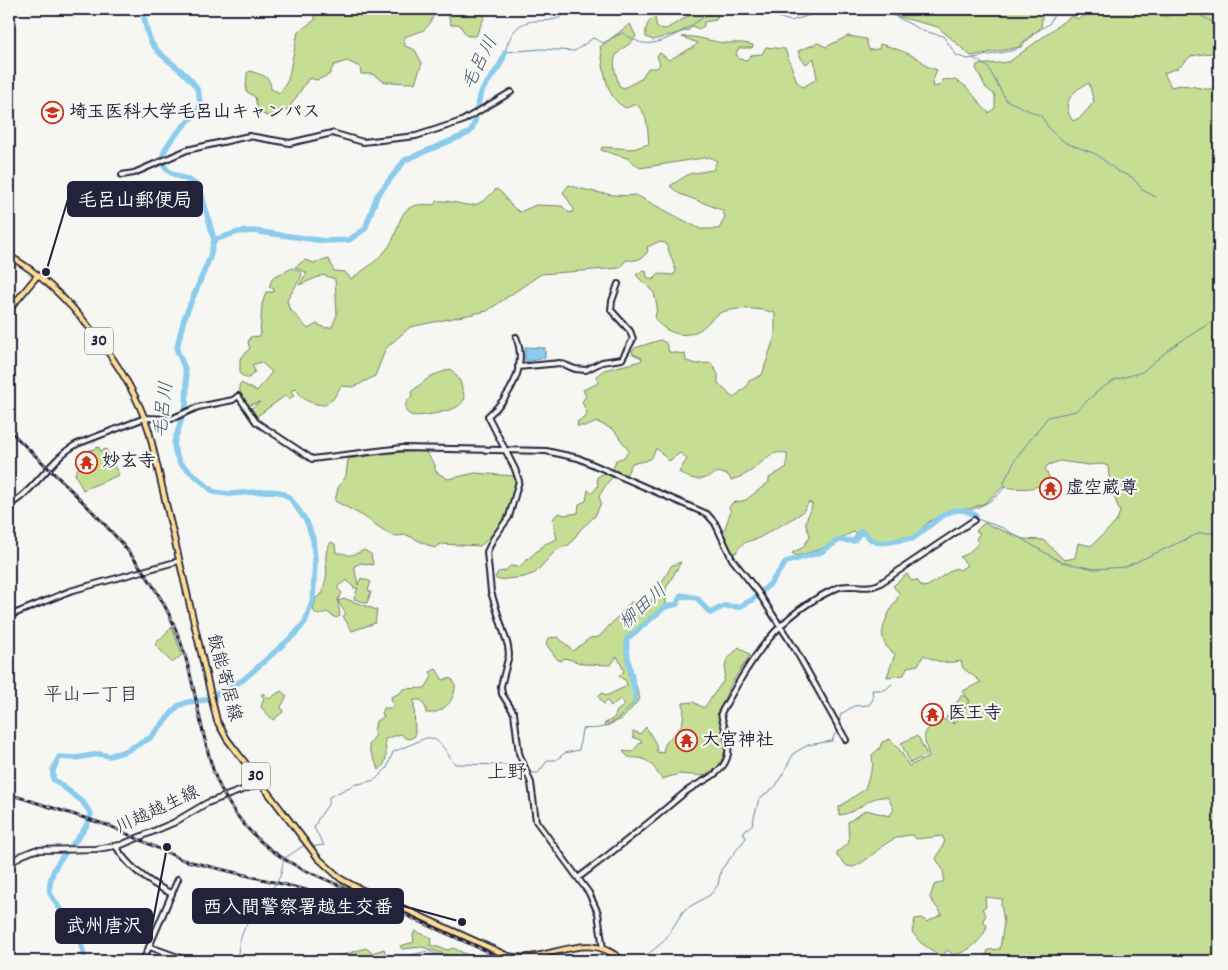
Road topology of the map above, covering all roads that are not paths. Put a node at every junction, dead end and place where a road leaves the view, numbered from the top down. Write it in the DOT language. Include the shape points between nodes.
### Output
graph roads {
  1 [pos="511,92"];
  2 [pos="122,175"];
  3 [pos="9,256"];
  4 [pos="37,276"];
  5 [pos="618,284"];
  6 [pos="9,310"];
  7 [pos="516,337"];
  8 [pos="518,367"];
  9 [pos="145,418"];
  10 [pos="505,451"];
  11 [pos="9,505"];
  12 [pos="974,520"];
  13 [pos="179,561"];
  14 [pos="9,616"];
  15 [pos="780,625"];
  16 [pos="846,740"];
  17 [pos="262,783"];
  18 [pos="116,846"];
  19 [pos="9,865"];
  20 [pos="578,878"];
  21 [pos="178,879"];
  22 [pos="172,894"];
  23 [pos="150,947"];
  24 [pos="603,949"];
  25 [pos="144,961"];
  26 [pos="189,961"];
  27 [pos="623,961"];
  1 -- 2 [label="street" via="454,124 400,139 363,142 338,133 290,143 254,136 201,146"];
  3 -- 4 [label="main road, 飯能寄居線 / 30"];
  4 -- 6 [label="main road"];
  4 -- 9 [label="main road, 飯能寄居線 / 30" via="102,344 127,382"];
  5 -- 8 [label="street" via="611,310 633,339 625,357 602,362 586,370 560,363"];
  7 -- 8 [label="street" via="520,354"];
  8 -- 10 [label="street" via="513,386 488,416"];
  9 -- 10 [label="street" via="173,418 238,396 256,422 312,460 396,448"];
  9 -- 11 [label="street" via="71,447 24,495"];
  9 -- 13 [label="main road, 飯能寄居線 / 30"];
  10 -- 15 [label="street" via="566,454 707,514 715,523 732,559"];
  10 -- 20 [label="street" via="517,475 518,488 509,517 493,539 487,558 492,592 509,655 502,694 514,713 520,753 531,783 536,821"];
  12 -- 15 [label="street" via="879,584 869,588 840,586"];
  13 -- 14 [label="street" via="70,591"];
  13 -- 17 [label="main road, 飯能寄居線 / 30" via="217,721 227,740"];
  15 -- 16 [label="street"];
  15 -- 20 [label="street" via="757,651 721,713 728,748 722,767 715,775 684,793"];
  17 -- 18 [label="main road, 川越越生線" via="207,803 173,823"];
  17 -- 24 [label="main road, 飯能寄居線 / 30" via="330,871 410,913 508,956 521,958 582,946"];
  18 -- 19 [label="main road, 川越越生線" via="28,852"];
  18 -- 22 [label="street" via="121,856 150,882"];
  20 -- 24 [label="street" via="598,913"];
  21 -- 22 [label="street"];
  22 -- 23 [label="street"];
  23 -- 25 [label="street"];
  23 -- 26 [label="street"];
  24 -- 27 [label="main road, 飯能寄居線 / 30"];
}
